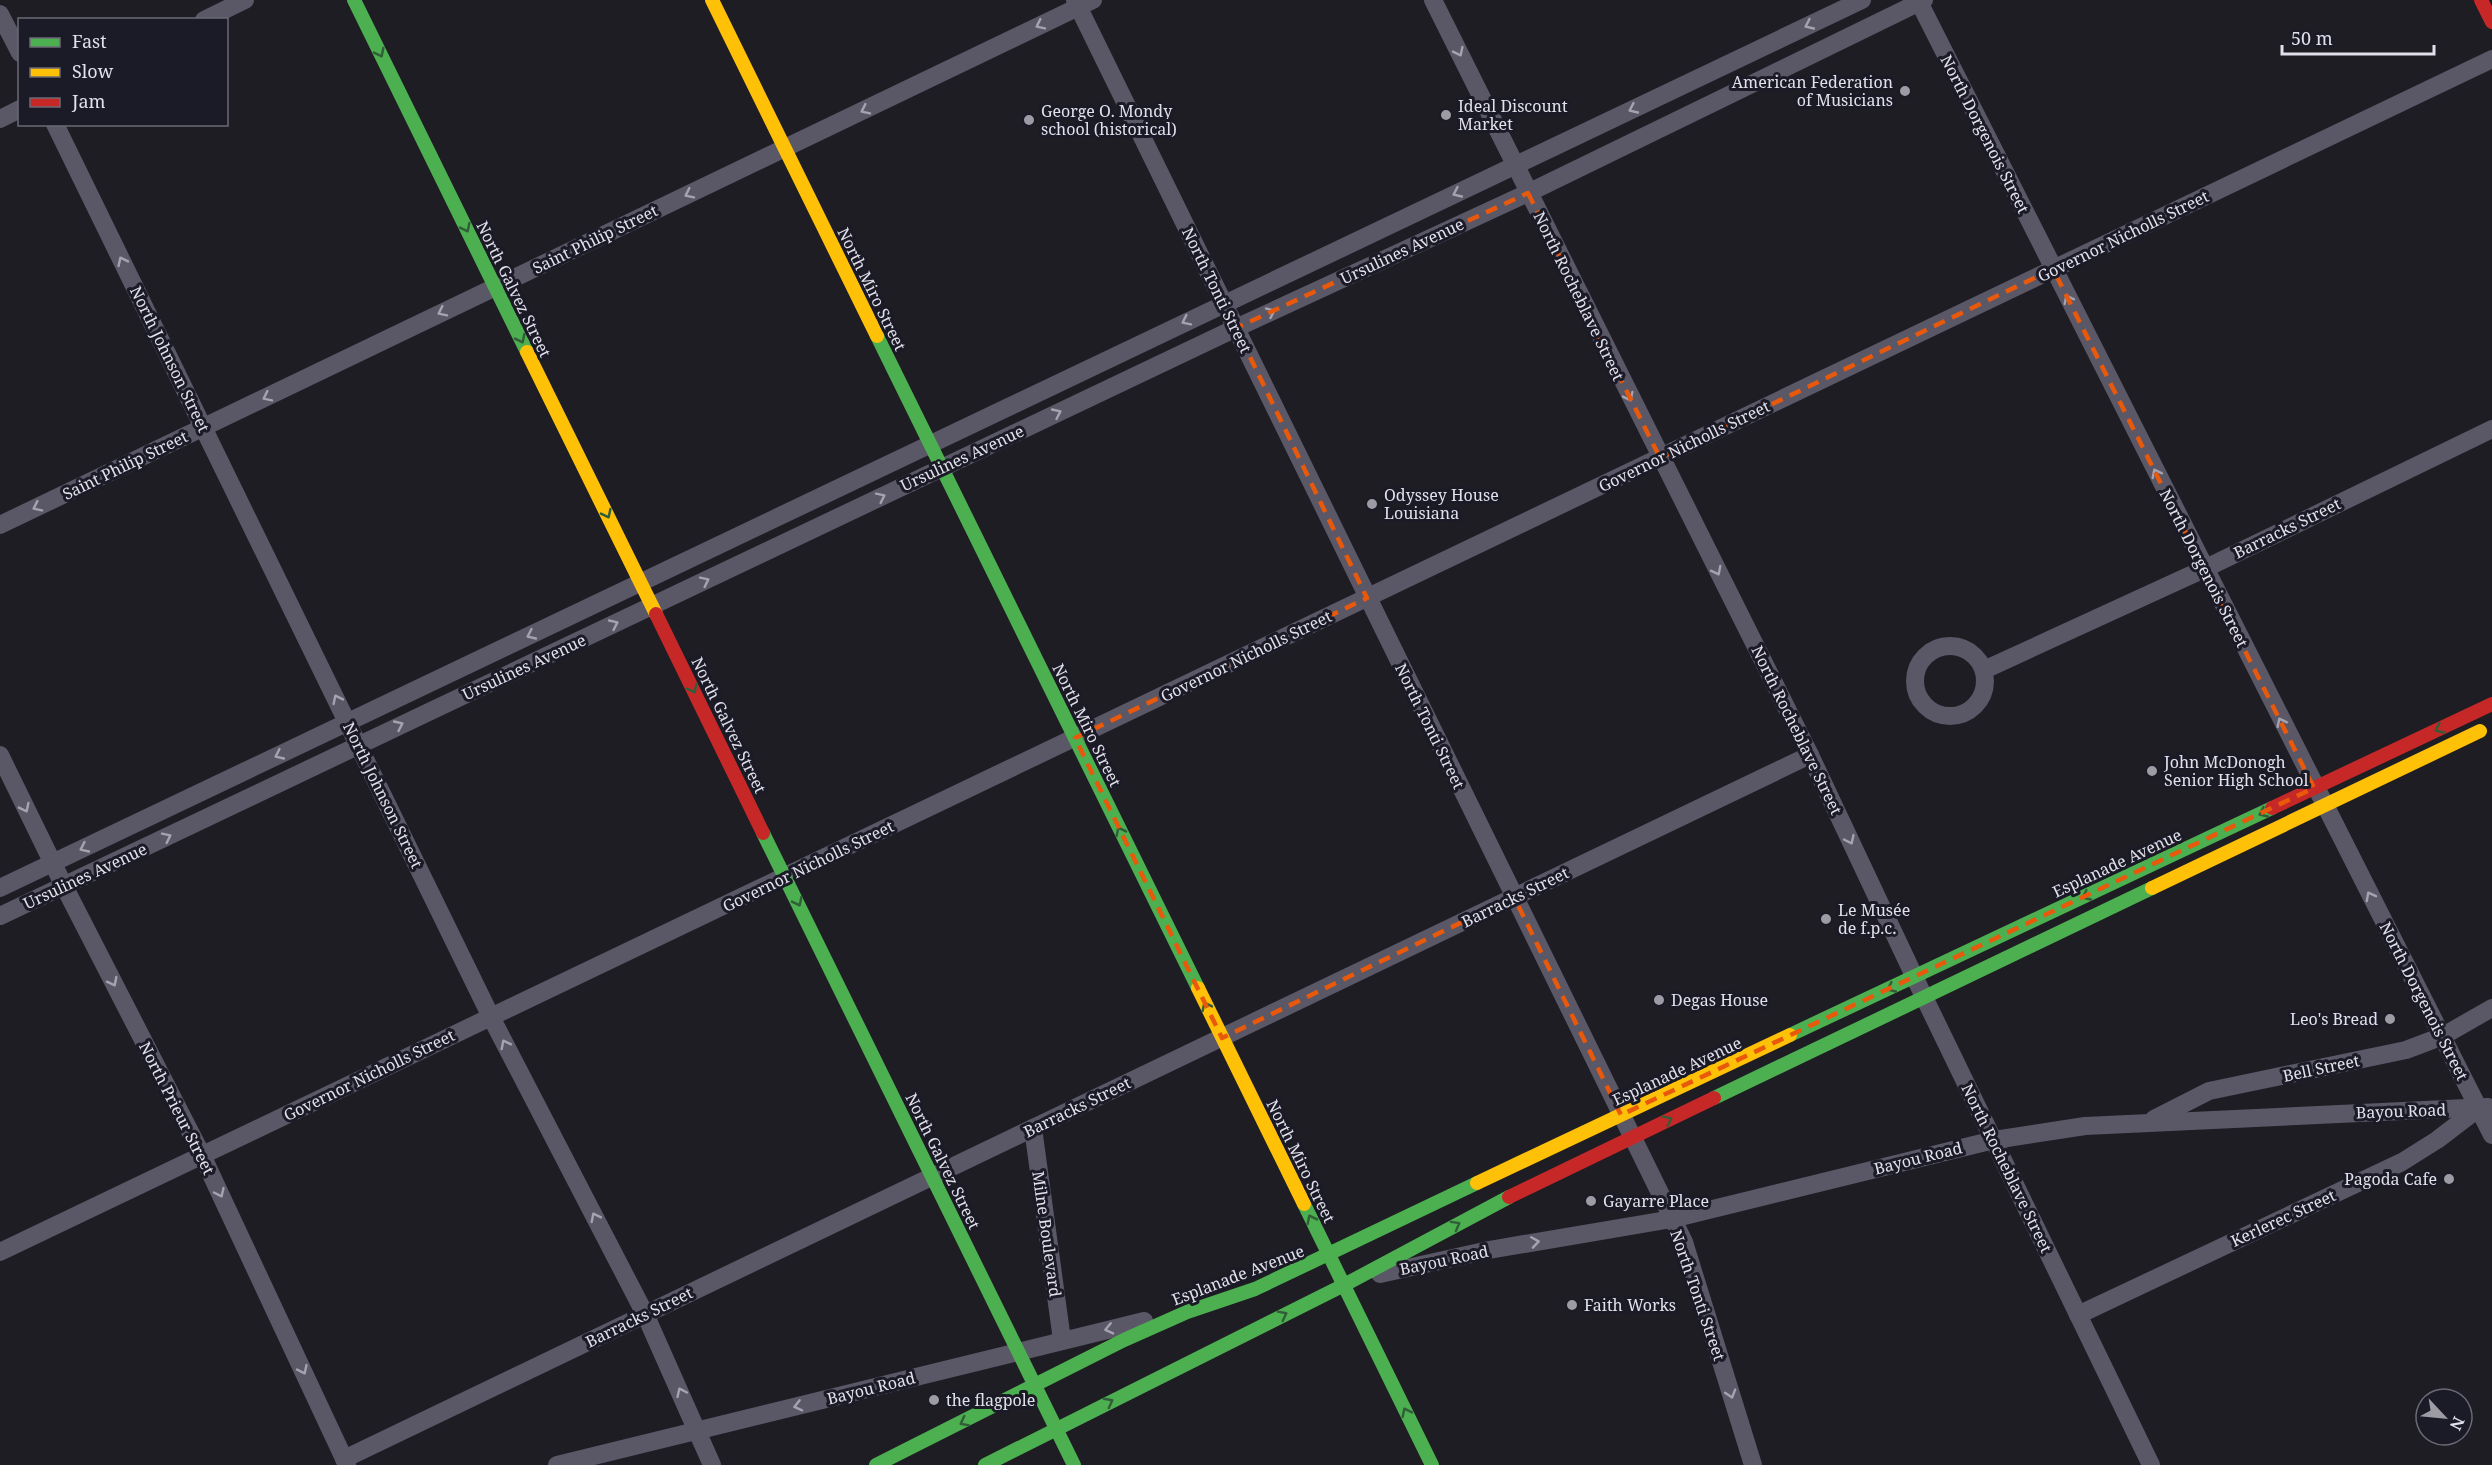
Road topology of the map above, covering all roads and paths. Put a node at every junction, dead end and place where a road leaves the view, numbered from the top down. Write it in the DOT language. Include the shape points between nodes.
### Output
graph roads {
  1 [pos="244,0"];
  2 [pos="354,0"];
  3 [pos="712,0"];
  4 [pos="1433,0"];
  5 [pos="1862,0"];
  6 [pos="2481,0"];
  7 [pos="1920,1"];
  8 [pos="1082,2"];
  9 [pos="0,14"];
  10 [pos="208,18"];
  11 [pos="2492,22"];
  12 [pos="18,49"];
  13 [pos="2492,59"];
  14 [pos="18,110"];
  15 [pos="0,119"];
  16 [pos="56,126"];
  17 [pos="785,148"];
  18 [pos="1514,165"];
  19 [pos="1528,193"];
  20 [pos="2053,269"];
  21 [pos="495,287"];
  22 [pos="1223,303"];
  23 [pos="1236,328"];
  24 [pos="203,427"];
  25 [pos="2492,429"];
  26 [pos="930,444"];
  27 [pos="1660,458"];
  28 [pos="942,467"];
  29 [pos="0,525"];
  30 [pos="2204,569"];
  31 [pos="641,583"];
  32 [pos="1367,598"];
  33 [pos="652,606"];
  34 [pos="1984,670"];
  35 [pos="2492,704"];
  36 [pos="348,722"];
  37 [pos="2492,725"];
  38 [pos="1075,738"];
  39 [pos="359,745"];
  40 [pos="0,755"];
  41 [pos="1810,755"];
  42 [pos="2314,788"];
  43 [pos="2323,806"];
  44 [pos="52,863"];
  45 [pos="785,877"];
  46 [pos="64,886"];
  47 [pos="0,888"];
  48 [pos="1514,897"];
  49 [pos="0,916"];
  50 [pos="1915,976"];
  51 [pos="1924,997"];
  52 [pos="2492,1008"];
  53 [pos="491,1017"];
  54 [pos="2443,1036"];
  55 [pos="1222,1038"];
  56 [pos="2486,1107"];
  57 [pos="1621,1115"];
  58 [pos="2147,1122"];
  59 [pos="1033,1128"];
  60 [pos="2492,1135"];
  61 [pos="1632,1137"];
  62 [pos="1994,1140"];
  63 [pos="202,1155"];
  64 [pos="932,1176"];
  65 [pos="1672,1219"];
  66 [pos="0,1252"];
  67 [pos="1329,1256"];
  68 [pos="1349,1282"];
  69 [pos="1187,1312"];
  70 [pos="645,1314"];
  71 [pos="2078,1315"];
  72 [pos="1062,1340"];
  73 [pos="1018,1351"];
  74 [pos="1036,1386"];
  75 [pos="1057,1429"];
  76 [pos="699,1431"];
  77 [pos="346,1462"];
  78 [pos="556,1465"];
  79 [pos="712,1465"];
  80 [pos="876,1465"];
  81 [pos="985,1465"];
  82 [pos="1074,1465"];
  83 [pos="1432,1465"];
  84 [pos="1753,1465"];
  85 [pos="2151,1465"];
  1 -- 10 [label="street"];
  2 -- 21 [label="street, North Galvez Street, one-way"];
  3 -- 17 [label="street, North Miro Street"];
  4 -- 18 [label="street, North Rocheblave Street, one-way"];
  5 -- 18 [label="street, Ursulines Avenue, one-way"];
  6 -- 11 [label="street"];
  7 -- 19 [label="street, Ursulines Avenue"];
  7 -- 20 [label="street, North Dorgenois Street"];
  8 -- 17 [label="street, Saint Philip Street, one-way"];
  8 -- 22 [label="street, North Tonti Street"];
  9 -- 12 [label="street"];
  13 -- 20 [label="street, Governor Nicholls Street"];
  14 -- 15 [label="street"];
  24 -- 16 [label="street, North Johnson Street, one-way"];
  17 -- 21 [label="street, Saint Philip Street, one-way"];
  17 -- 26 [label="street, North Miro Street"];
  18 -- 19 [label="street, North Rocheblave Street"];
  18 -- 22 [label="street, Ursulines Avenue, one-way"];
  23 -- 19 [label="street, Ursulines Avenue, one-way"];
  19 -- 27 [label="street, North Rocheblave Street, one-way"];
  20 -- 27 [label="street, Governor Nicholls Street"];
  30 -- 20 [label="street, North Dorgenois Street, one-way"];
  21 -- 24 [label="street, Saint Philip Street, one-way"];
  21 -- 31 [label="street, North Galvez Street, one-way"];
  22 -- 23 [label="street, North Tonti Street"];
  22 -- 26 [label="street, Ursulines Avenue, one-way"];
  28 -- 23 [label="street, Ursulines Avenue, one-way"];
  23 -- 32 [label="street, North Tonti Street"];
  24 -- 29 [label="street, Saint Philip Street, one-way"];
  36 -- 24 [label="street, North Johnson Street, one-way"];
  25 -- 30 [label="street, Barracks Street"];
  26 -- 28 [label="street, North Miro Street"];
  26 -- 31 [label="street, Ursulines Avenue"];
  27 -- 32 [label="street, Governor Nicholls Street"];
  27 -- 41 [label="street, North Rocheblave Street, one-way"];
  33 -- 28 [label="street, Ursulines Avenue, one-way"];
  28 -- 38 [label="street, North Miro Street"];
  30 -- 34 [label="street, Barracks Street"];
  42 -- 30 [label="street, North Dorgenois Street, one-way"];
  31 -- 33 [label="street, North Galvez Street"];
  31 -- 36 [label="street, Ursulines Avenue, one-way"];
  32 -- 38 [label="street, Governor Nicholls Street"];
  32 -- 48 [label="street, North Tonti Street"];
  39 -- 33 [label="street, Ursulines Avenue, one-way"];
  33 -- 45 [label="street, North Galvez Street, one-way"];
  35 -- 42 [label="street, Esplanade Avenue, one-way"];
  36 -- 39 [label="street, North Johnson Street"];
  36 -- 44 [label="street, Ursulines Avenue, one-way"];
  37 -- 43 [label="street"];
  38 -- 45 [label="street, Governor Nicholls Street"];
  55 -- 38 [label="street, North Miro Street, one-way"];
  46 -- 39 [label="street, Ursulines Avenue, one-way"];
  39 -- 53 [label="street, North Johnson Street"];
  40 -- 44 [label="street, North Prieur Street, one-way"];
  41 -- 48 [label="street, Barracks Street"];
  41 -- 50 [label="street, North Rocheblave Street, one-way"];
  42 -- 43 [label="street, North Dorgenois Street"];
  42 -- 50 [label="street, Esplanade Avenue, one-way"];
  43 -- 51 [label="street"];
  54 -- 43 [label="street, North Dorgenois Street, one-way"];
  44 -- 46 [label="street, North Prieur Street"];
  44 -- 47 [label="street, Ursulines Avenue"];
  45 -- 53 [label="street, Governor Nicholls Street"];
  45 -- 64 [label="street, North Galvez Street, one-way"];
  46 -- 49 [label="street, Ursulines Avenue"];
  46 -- 63 [label="street, North Prieur Street, one-way"];
  48 -- 55 [label="street, Barracks Street"];
  48 -- 57 [label="street, North Tonti Street"];
  50 -- 51 [label="street, North Rocheblave Street"];
  50 -- 57 [label="street, Esplanade Avenue, one-way"];
  61 -- 51 [label="street, one-way"];
  51 -- 62 [label="street, North Rocheblave Street"];
  52 -- 54 [label="street, Bell Street"];
  53 -- 63 [label="street, Governor Nicholls Street"];
  70 -- 53 [label="street, North Johnson Street, one-way"];
  54 -- 56 [label="street, North Dorgenois Street"];
  54 -- 58 [label="street, Bell Street" via="2406,1050 2210,1091"];
  55 -- 59 [label="street, Barracks Street"];
  67 -- 55 [label="street, North Miro Street, one-way"];
  56 -- 58 [label="street, Bayou Road"];
  56 -- 60 [label="street, North Dorgenois Street"];
  56 -- 71 [label="street, Kerlerec Street" via="2402,1162"];
  57 -- 61 [label="street, North Tonti Street"];
  57 -- 67 [label="street, Esplanade Avenue"];
  58 -- 62 [label="street, Bayou Road" via="2085,1126"];
  59 -- 64 [label="street, Barracks Street"];
  59 -- 72 [label="street, Milne Boulevard"];
  61 -- 65 [label="street, North Tonti Street"];
  68 -- 61 [label="street, one-way" via="1494,1204"];
  62 -- 65 [label="street, Bayou Road"];
  62 -- 71 [label="street, North Rocheblave Street"];
  63 -- 66 [label="street, Governor Nicholls Street"];
  63 -- 77 [label="street, North Prieur Street, one-way"];
  64 -- 70 [label="street, Barracks Street"];
  64 -- 73 [label="street, North Galvez Street"];
  68 -- 65 [label="street, Bayou Road, one-way" via="1489,1250"];
  65 -- 84 [label="street, North Tonti Street, one-way" via="1684,1242"];
  67 -- 68 [label="street, North Miro Street"];
  67 -- 69 [label="street, Esplanade Avenue" via="1255,1289"];
  75 -- 68 [label="street, one-way"];
  83 -- 68 [label="street, North Miro Street, one-way"];
  69 -- 72 [label="street, Bayou Road, one-way"];
  69 -- 74 [label="street, Esplanade Avenue"];
  76 -- 70 [label="street, North Johnson Street, one-way"];
  70 -- 77 [label="street, Barracks Street"];
  71 -- 85 [label="street, North Rocheblave Street"];
  72 -- 73 [label="street, Bayou Road"];
  73 -- 74 [label="street, North Galvez Street"];
  73 -- 76 [label="street, Bayou Road, one-way"];
  74 -- 75 [label="street, North Galvez Street"];
  74 -- 80 [label="street, Esplanade Avenue, one-way"];
  75 -- 81 [label="street"];
  75 -- 82 [label="street, North Galvez Street"];
  76 -- 78 [label="street, Bayou Road"];
  76 -- 79 [label="street, North Johnson Street"];
}
